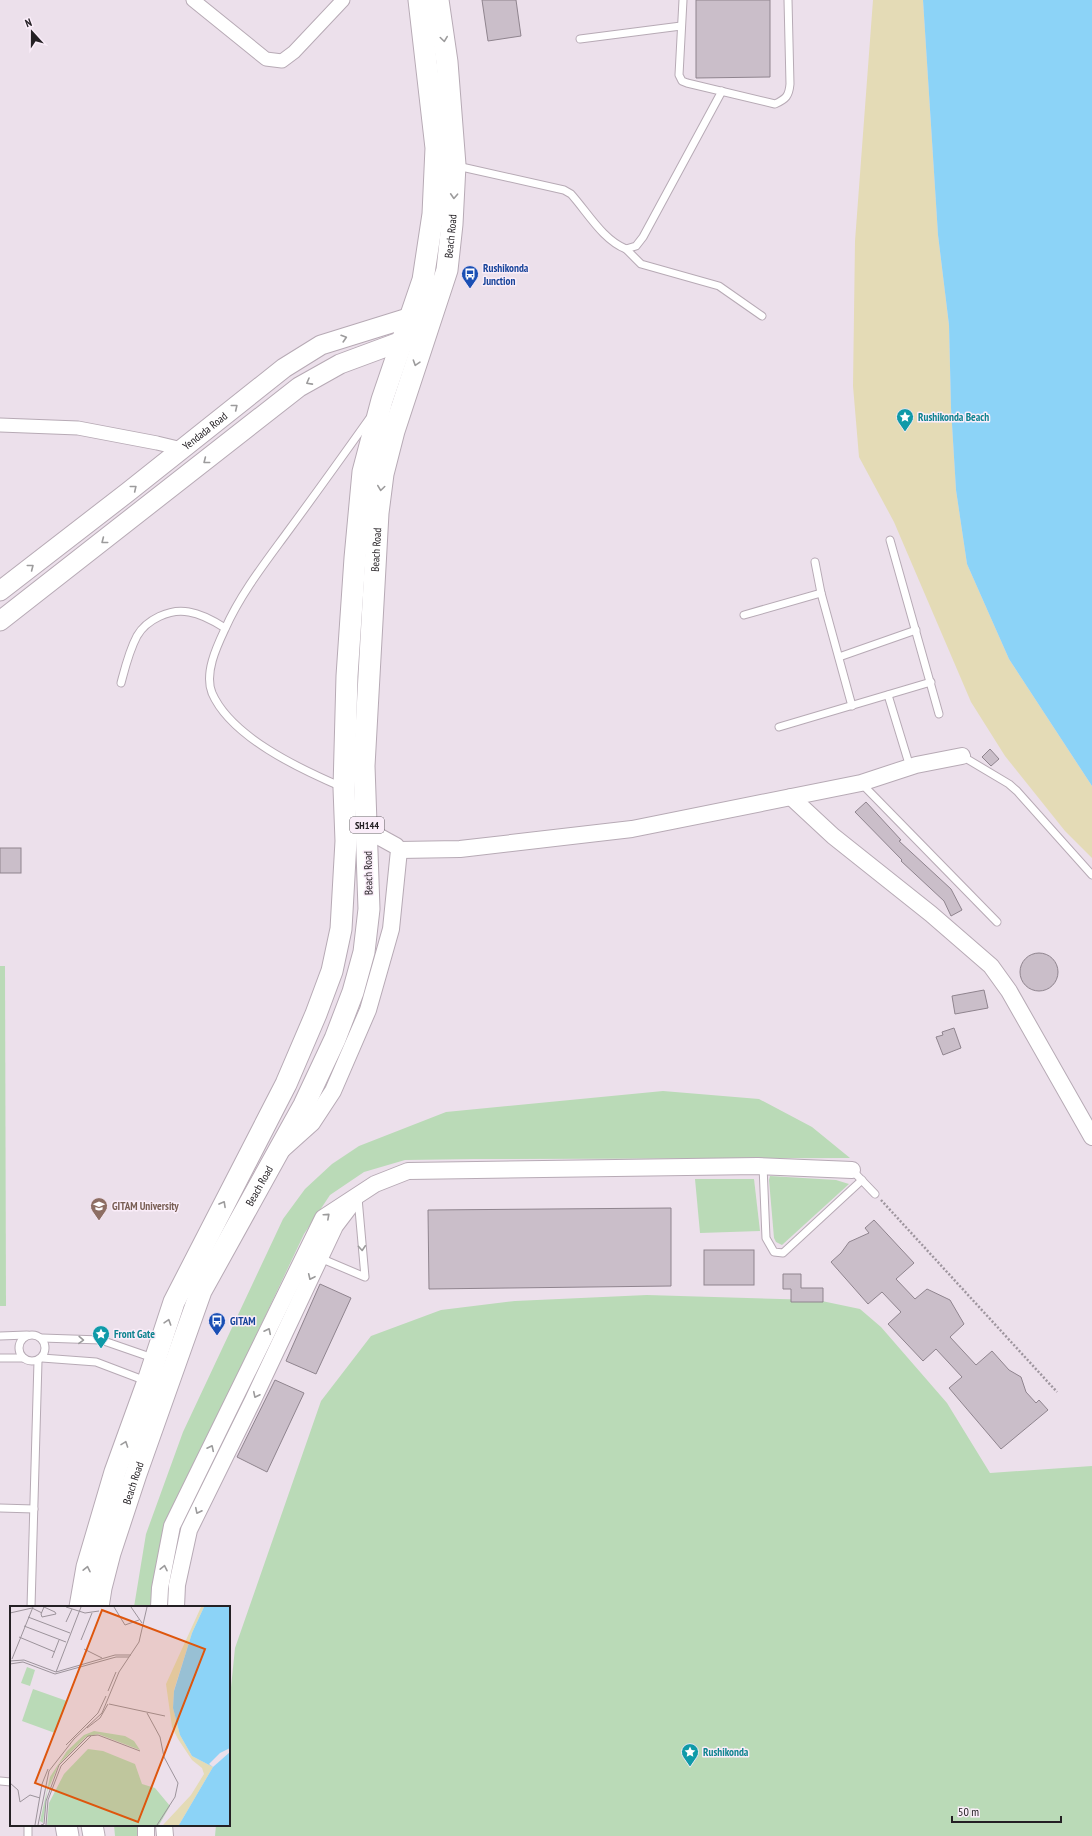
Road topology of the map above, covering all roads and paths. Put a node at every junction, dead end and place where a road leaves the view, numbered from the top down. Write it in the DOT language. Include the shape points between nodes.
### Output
graph roads {
  1 [pos="193,0"];
  2 [pos="343,0"];
  3 [pos="419,0"];
  4 [pos="438,0"];
  5 [pos="683,0"];
  6 [pos="788,0"];
  7 [pos="681,26"];
  8 [pos="580,39"];
  9 [pos="722,91"];
  10 [pos="455,165"];
  11 [pos="626,249"];
  12 [pos="762,316"];
  13 [pos="421,317"];
  14 [pos="423,340"];
  15 [pos="402,341"];
  16 [pos="382,400"];
  17 [pos="0,425"];
  18 [pos="182,449"];
  19 [pos="890,540"];
  20 [pos="816,562"];
  21 [pos="0,591"];
  22 [pos="821,593"];
  23 [pos="744,615"];
  24 [pos="0,621"];
  25 [pos="225,628"];
  26 [pos="916,630"];
  27 [pos="839,657"];
  28 [pos="931,682"];
  29 [pos="121,683"];
  30 [pos="888,695"];
  31 [pos="852,706"];
  32 [pos="939,714"];
  33 [pos="779,727"];
  34 [pos="962,756"];
  35 [pos="910,767"];
  36 [pos="861,783"];
  37 [pos="354,789"];
  38 [pos="791,797"];
  39 [pos="367,830"];
  40 [pos="400,850"];
  41 [pos="1092,875"];
  42 [pos="997,922"];
  43 [pos="1092,1137"];
  44 [pos="277,1154"];
  45 [pos="763,1166"];
  46 [pos="857,1175"];
  47 [pos="875,1194"];
  48 [pos="358,1195"];
  49 [pos="320,1258"];
  50 [pos="0,1336"];
  51 [pos="27,1336"];
  52 [pos="42,1338"];
  53 [pos="0,1358"];
  54 [pos="23,1358"];
  55 [pos="40,1359"];
  56 [pos="156,1359"];
  57 [pos="148,1381"];
  58 [pos="1057,1392"];
  59 [pos="0,1508"];
  60 [pos="34,1509"];
  61 [pos="31,1606"];
  62 [pos="80,1606"];
  63 [pos="98,1606"];
  64 [pos="159,1606"];
  65 [pos="176,1606"];
  66 [pos="0,1781"];
  67 [pos="10,1782"];
  68 [pos="66,1826"];
  69 [pos="92,1826"];
  70 [pos="68,1836"];
  71 [pos="94,1836"];
  1 -- 2 [label="street" via="266,59 282,61 294,52"];
  3 -- 13 [label="main road, SH144" via="436,148 436,183 423,280"];
  4 -- 10 [label="main road, Beach Road / SH144, one-way" via="447,62"];
  5 -- 7 [label="lane"];
  6 -- 9 [label="lane" via="789,95 775,104"];
  7 -- 8 [label="lane"];
  7 -- 9 [label="lane" via="678,75 687,83"];
  9 -- 11 [label="lane" via="643,237 636,246"];
  10 -- 11 [label="lane" via="564,190 571,194 608,238 617,246"];
  10 -- 13 [label="main road, Beach Road / SH144, one-way" via="447,270"];
  11 -- 12 [label="lane" via="641,264 719,286"];
  13 -- 14 [label="main road, Beach Road / SH144"];
  13 -- 15 [label="main road, SH144"];
  18 -- 13 [label="main road, Yendada Road, one-way" via="284,368 321,345"];
  14 -- 15 [label="main road"];
  14 -- 37 [label="main road, Beach Road / SH144, one-way" via="383,474 378,513 367,707"];
  15 -- 16 [label="main road, SH144"];
  15 -- 24 [label="main road, one-way" via="340,364 299,388"];
  16 -- 25 [label="lane" via="268,558"];
  16 -- 37 [label="main road, SH144" via="363,472 355,558 347,676"];
  17 -- 18 [label="street" via="78,428"];
  21 -- 18 [label="main road, Yendada Road, one-way"];
  19 -- 26 [label="lane"];
  20 -- 22 [label="lane"];
  22 -- 23 [label="lane"];
  22 -- 27 [label="lane"];
  25 -- 29 [label="lane" via="210,618 188,611 164,614 146,623 136,637"];
  25 -- 37 [label="lane" via="210,673 212,692 224,713 275,754 308,773"];
  26 -- 27 [label="lane"];
  26 -- 28 [label="lane"];
  27 -- 31 [label="lane"];
  28 -- 30 [label="lane"];
  28 -- 32 [label="lane"];
  30 -- 31 [label="lane"];
  30 -- 35 [label="lane"];
  31 -- 33 [label="lane"];
  34 -- 35 [label="street"];
  34 -- 41 [label="lane" via="1018,791"];
  35 -- 36 [label="street"];
  36 -- 38 [label="street"];
  36 -- 42 [label="lane"];
  37 -- 39 [label="main road, Beach Road / SH144"];
  56 -- 37 [label="main road, SH144, one-way" via="174,1302 286,1084 332,971 341,922 346,841"];
  38 -- 40 [label="street" via="632,829 460,849"];
  38 -- 43 [label="street" via="833,836 992,966 1009,991"];
  39 -- 40 [label="street"];
  39 -- 44 [label="main road, Beach Road / SH144" via="369,909 364,952 353,992 335,1039 304,1105"];
  40 -- 44 [label="street" via="390,929 368,1010 333,1091 312,1123"];
  44 -- 63 [label="main road, Beach Road / SH144" via="201,1291 110,1552"];
  45 -- 46 [label="street"];
  45 -- 46 [label="lane" via="766,1238 774,1252 784,1253"];
  45 -- 48 [label="street" via="408,1171 375,1184"];
  46 -- 47 [label="lane"];
  47 -- 58 [label="path"];
  48 -- 49 [label="street" via="335,1226"];
  48 -- 49 [label="lane, one-way" via="365,1277"];
  64 -- 48 [label="street, one-way" via="172,1526 323,1218"];
  49 -- 65 [label="street, one-way" via="189,1530 177,1585"];
  50 -- 51 [label="lane"];
  51 -- 52 [label="lane" via="38,1335"];
  51 -- 54 [label="lane" via="19,1348"];
  52 -- 55 [label="lane" via="46,1348"];
  52 -- 56 [label="lane, one-way" via="100,1340"];
  53 -- 54 [label="lane"];
  54 -- 55 [label="lane" via="28,1361"];
  55 -- 57 [label="lane" via="96,1362"];
  55 -- 60 [label="lane"];
  56 -- 57 [label="main road, SH144"];
  62 -- 57 [label="main road, SH144, one-way" via="87,1567 115,1472"];
  59 -- 60 [label="lane"];
  60 -- 61 [label="lane"];
  66 -- 67 [label="lane"];
  68 -- 70 [label="main road"];
  69 -- 71 [label="main road"];
}
